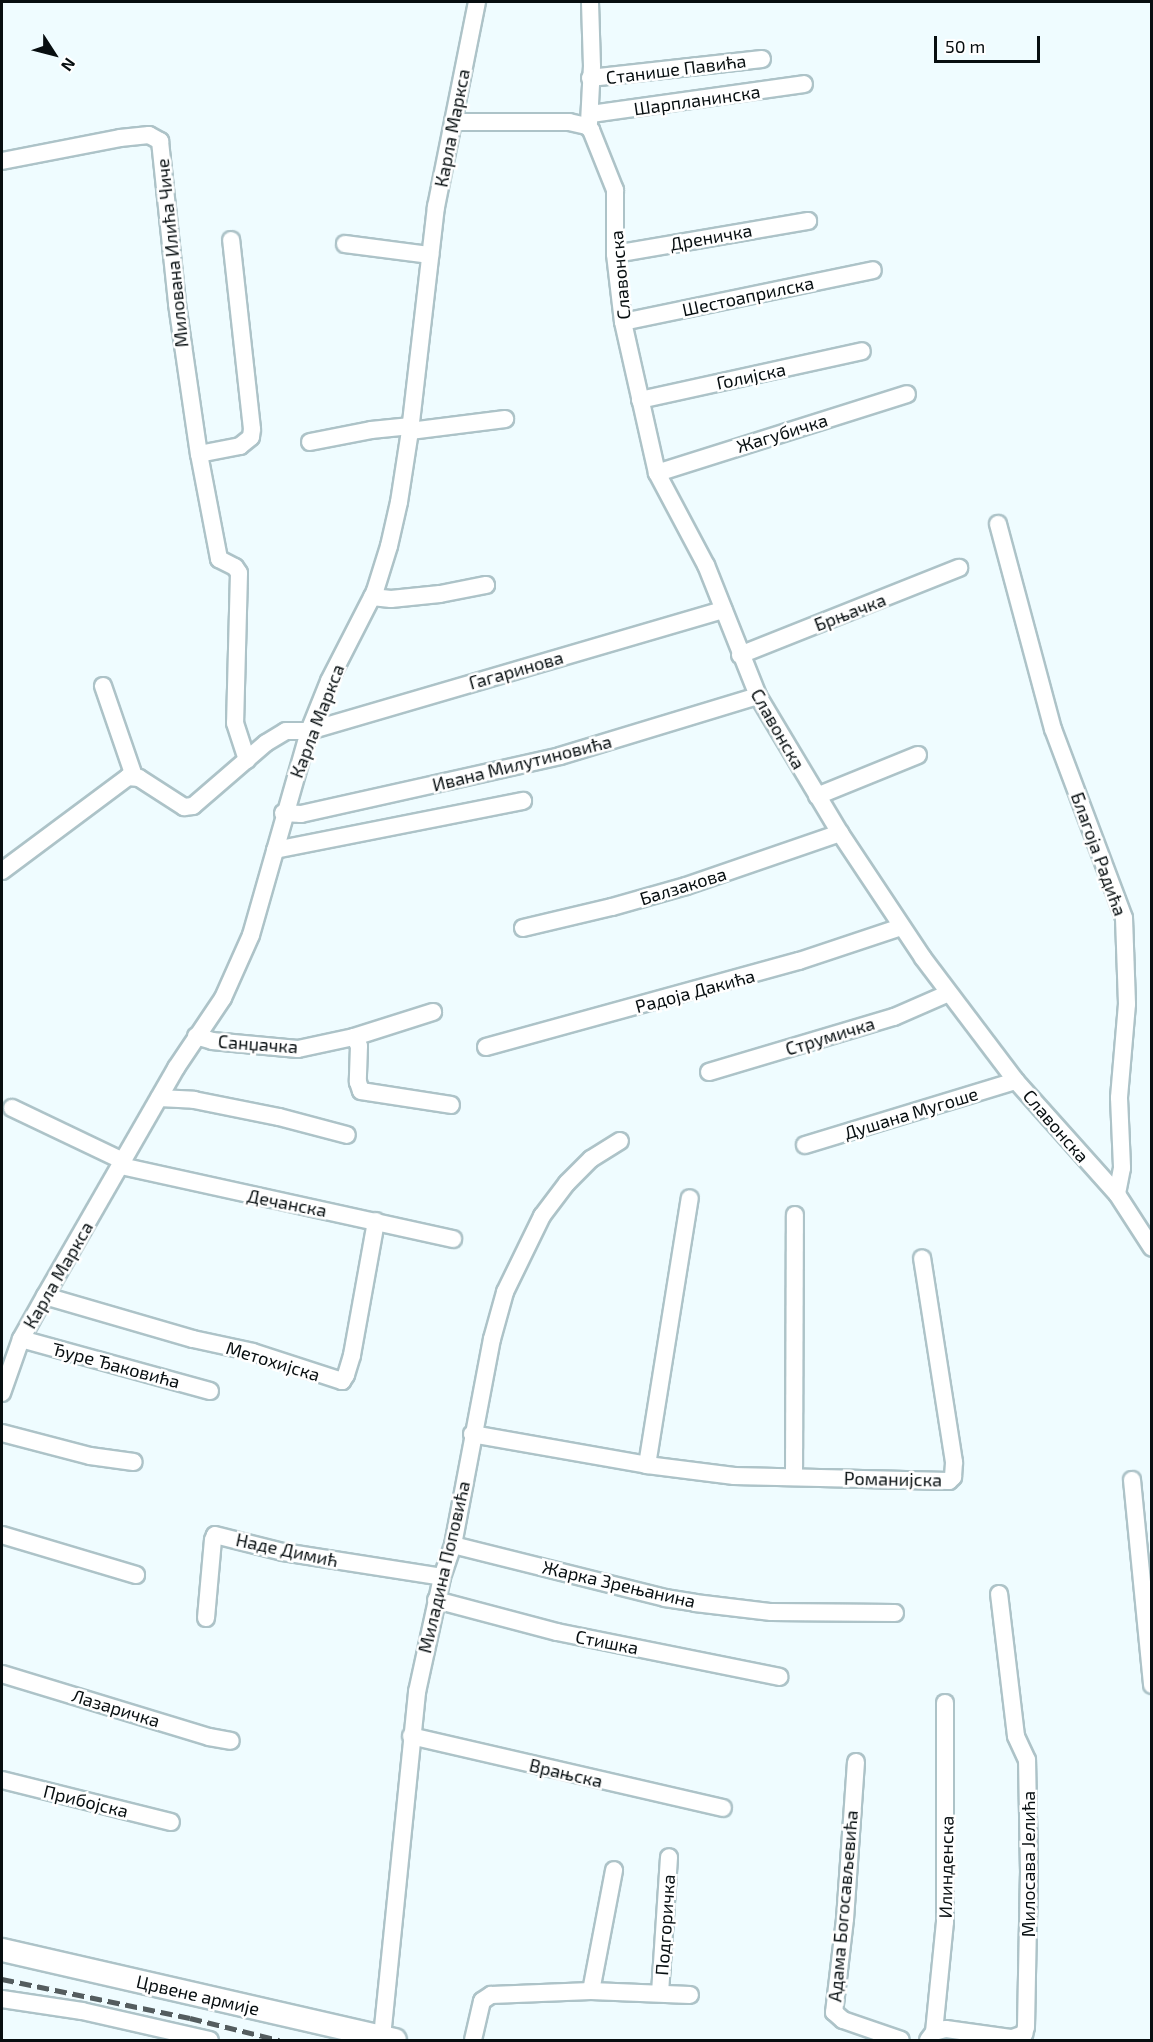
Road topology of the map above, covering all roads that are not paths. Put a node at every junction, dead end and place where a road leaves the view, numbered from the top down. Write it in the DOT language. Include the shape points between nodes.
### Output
graph roads {
  1 [pos="477,2"];
  2 [pos="590,2"];
  3 [pos="762,59"];
  4 [pos="590,78"];
  5 [pos="804,84"];
  6 [pos="589,120"];
  7 [pos="453,122"];
  8 [pos="2,161"];
  9 [pos="808,220"];
  10 [pos="231,240"];
  11 [pos="345,244"];
  12 [pos="615,254"];
  13 [pos="430,255"];
  14 [pos="873,270"];
  15 [pos="623,322"];
  16 [pos="862,351"];
  17 [pos="907,394"];
  18 [pos="640,400"];
  19 [pos="505,419"];
  20 [pos="411,429"];
  21 [pos="310,442"];
  22 [pos="199,454"];
  23 [pos="657,473"];
  24 [pos="998,524"];
  25 [pos="959,568"];
  26 [pos="486,585"];
  27 [pos="372,597"];
  28 [pos="724,610"];
  29 [pos="740,655"];
  30 [pos="103,686"];
  31 [pos="758,696"];
  32 [pos="309,730"];
  33 [pos="918,755"];
  34 [pos="247,760"];
  35 [pos="134,776"];
  36 [pos="817,796"];
  37 [pos="524,801"];
  38 [pos="283,813"];
  39 [pos="840,832"];
  40 [pos="274,850"];
  41 [pos="2,871"];
  42 [pos="901,927"];
  43 [pos="523,928"];
  44 [pos="949,993"];
  45 [pos="433,1012"];
  46 [pos="196,1036"];
  47 [pos="354,1036"];
  48 [pos="486,1047"];
  49 [pos="709,1072"];
  50 [pos="1016,1081"];
  51 [pos="159,1098"];
  52 [pos="451,1105"];
  53 [pos="12,1108"];
  54 [pos="347,1135"];
  55 [pos="620,1141"];
  56 [pos="805,1145"];
  57 [pos="122,1163"];
  58 [pos="1117,1194"];
  59 [pos="690,1198"];
  60 [pos="795,1215"];
  61 [pos="376,1221"];
  62 [pos="453,1239"];
  63 [pos="1152,1248"];
  64 [pos="922,1258"];
  65 [pos="45,1296"];
  66 [pos="21,1339"];
  67 [pos="210,1391"];
  68 [pos="2,1393"];
  69 [pos="2,1433"];
  70 [pos="472,1434"];
  71 [pos="134,1462"];
  72 [pos="647,1465"];
  73 [pos="794,1476"];
  74 [pos="1132,1480"];
  75 [pos="2,1535"];
  76 [pos="453,1545"];
  77 [pos="136,1575"];
  78 [pos="442,1577"];
  79 [pos="999,1594"];
  80 [pos="436,1600"];
  81 [pos="895,1613"];
  82 [pos="206,1618"];
  83 [pos="2,1674"];
  84 [pos="780,1677"];
  85 [pos="1152,1685"];
  86 [pos="945,1703"];
  87 [pos="411,1736"];
  88 [pos="231,1741"];
  89 [pos="856,1762"];
  90 [pos="2,1780"];
  91 [pos="723,1808"];
  92 [pos="171,1822"];
  93 [pos="669,1857"];
  94 [pos="614,1870"];
  95 [pos="2,1950"];
  96 [pos="591,1991"];
  97 [pos="660,1993"];
  98 [pos="690,1995"];
  99 [pos="2,1999"];
  100 [pos="931,2036"];
  101 [pos="388,2039"];
  102 [pos="210,2040"];
  103 [pos="473,2040"];
  104 [pos="901,2040"];
  1 -- 7 [label="street, Карла Маркса"];
  2 -- 4 [label="street, Славонска"];
  3 -- 4 [label="street, Станише Павића"];
  4 -- 6 [label="street, Славонска"];
  5 -- 6 [label="street, Шарпланинска"];
  6 -- 7 [label="street"];
  6 -- 12 [label="street, Славонска" via="615,190"];
  7 -- 13 [label="street, Карла Маркса"];
  8 -- 22 [label="street, Милована Илића Чиче" via="120,138 159,138"];
  9 -- 12 [label="street, Дреничка"];
  10 -- 22 [label="street" via="252,429 240,446"];
  11 -- 13 [label="street"];
  12 -- 15 [label="street, Славонска"];
  13 -- 20 [label="street, Карла Маркса"];
  14 -- 15 [label="street, Шестоаприлска"];
  15 -- 18 [label="street, Славонска"];
  16 -- 18 [label="street, Голијска"];
  17 -- 23 [label="street, Жагубичка"];
  18 -- 23 [label="street, Славонска"];
  19 -- 20 [label="street"];
  20 -- 21 [label="street" via="371,430"];
  20 -- 27 [label="street, Карла Маркса" via="389,546"];
  22 -- 34 [label="street, Милована Илића Чиче" via="218,555 239,573 235,723"];
  23 -- 28 [label="street, Славонска" via="706,565"];
  24 -- 58 [label="street, Благоја Радића" via="1053,729 1124,918 1127,1004 1119,1098 1122,1168"];
  25 -- 29 [label="street, Брњачка"];
  26 -- 27 [label="street" via="440,594"];
  27 -- 32 [label="street, Карла Маркса"];
  28 -- 29 [label="street, Славонска"];
  28 -- 32 [label="street, Гагаринова"];
  29 -- 31 [label="street, Славонска"];
  30 -- 35 [label="street"];
  31 -- 36 [label="street, Славонска"];
  31 -- 38 [label="street, Ивана Милутиновића" via="560,756 301,814"];
  32 -- 34 [label="street" via="286,731"];
  32 -- 38 [label="street, Карла Маркса"];
  33 -- 36 [label="street"];
  34 -- 35 [label="street" via="201,801 188,807"];
  35 -- 41 [label="street"];
  36 -- 39 [label="street, Славонска"];
  37 -- 40 [label="street"];
  38 -- 40 [label="street, Карла Маркса"];
  39 -- 42 [label="street, Славонска"];
  39 -- 43 [label="street, Балзакова" via="686,886"];
  40 -- 46 [label="street, Карла Маркса" via="251,935 223,998"];
  42 -- 44 [label="street, Славонска"];
  42 -- 48 [label="street, Радоја Дакића" via="788,965"];
  44 -- 49 [label="street, Струмичка" via="894,1017"];
  44 -- 50 [label="street, Славонска"];
  45 -- 47 [label="street, Санџачка"];
  46 -- 47 [label="street, Санџачка" via="298,1049"];
  46 -- 51 [label="street, Карла Маркса"];
  47 -- 52 [label="street" via="359,1046 361,1091"];
  50 -- 56 [label="street, Душана Мугоше"];
  50 -- 58 [label="street, Славонска"];
  51 -- 54 [label="street" via="194,1100"];
  51 -- 57 [label="street, Карла Маркса"];
  53 -- 57 [label="street"];
  55 -- 70 [label="street, Миладина Поповића" via="591,1159 567,1183 542,1216 524,1250 505,1292"];
  57 -- 61 [label="street, Дечанска" via="227,1191"];
  57 -- 65 [label="street, Карла Маркса"];
  58 -- 63 [label="street, Славонска"];
  59 -- 72 [label="street"];
  60 -- 73 [label="street"];
  61 -- 62 [label="street, Дечанска"];
  61 -- 65 [label="street, Метохијска" via="352,1355 342,1381 253,1352 193,1339"];
  64 -- 73 [label="street, Романијска" via="942,1376 953,1478 916,1482"];
  65 -- 66 [label="street, Карла Маркса"];
  66 -- 67 [label="street, Ђуре Ђаковића"];
  66 -- 68 [label="street, Карла Маркса"];
  69 -- 71 [label="street" via="90,1456"];
  70 -- 72 [label="street, Романијска"];
  70 -- 76 [label="street, Миладина Поповића"];
  72 -- 73 [label="street, Романијска" via="734,1476"];
  74 -- 85 [label="street"];
  75 -- 77 [label="street"];
  76 -- 78 [label="street, Миладина Поповића"];
  76 -- 81 [label="street, Жарка Зрењанина" via="694,1603 771,1612"];
  78 -- 80 [label="street, Миладина Поповића"];
  78 -- 82 [label="street, Наде Димић" via="284,1552 215,1535"];
  79 -- 100 [label="street, Милосава Јелића" via="1016,1736 1027,1760 1026,2027 1024,2034 1012,2038 946,2030"];
  80 -- 84 [label="street, Стишка" via="557,1632"];
  80 -- 87 [label="street, Миладина Поповића"];
  83 -- 88 [label="street, Лазаричка"];
  86 -- 100 [label="street, Илинденска" via="945,1922"];
  87 -- 91 [label="street, Врањска"];
  87 -- 101 [label="street, Миладина Поповића"];
  89 -- 104 [label="street, Адама Богосављевића" via="834,2012 843,2020"];
  90 -- 92 [label="street, Прибојска"];
  93 -- 97 [label="street, Подгоричка"];
  94 -- 96 [label="street"];
  95 -- 101 [label="main road, Црвене армије"];
  96 -- 97 [label="street, Подгоричка"];
  96 -- 103 [label="street, Подгоричка" via="485,1997"];
  97 -- 98 [label="street, Подгоричка"];
  99 -- 102 [label="street" via="82,2011"];
}
